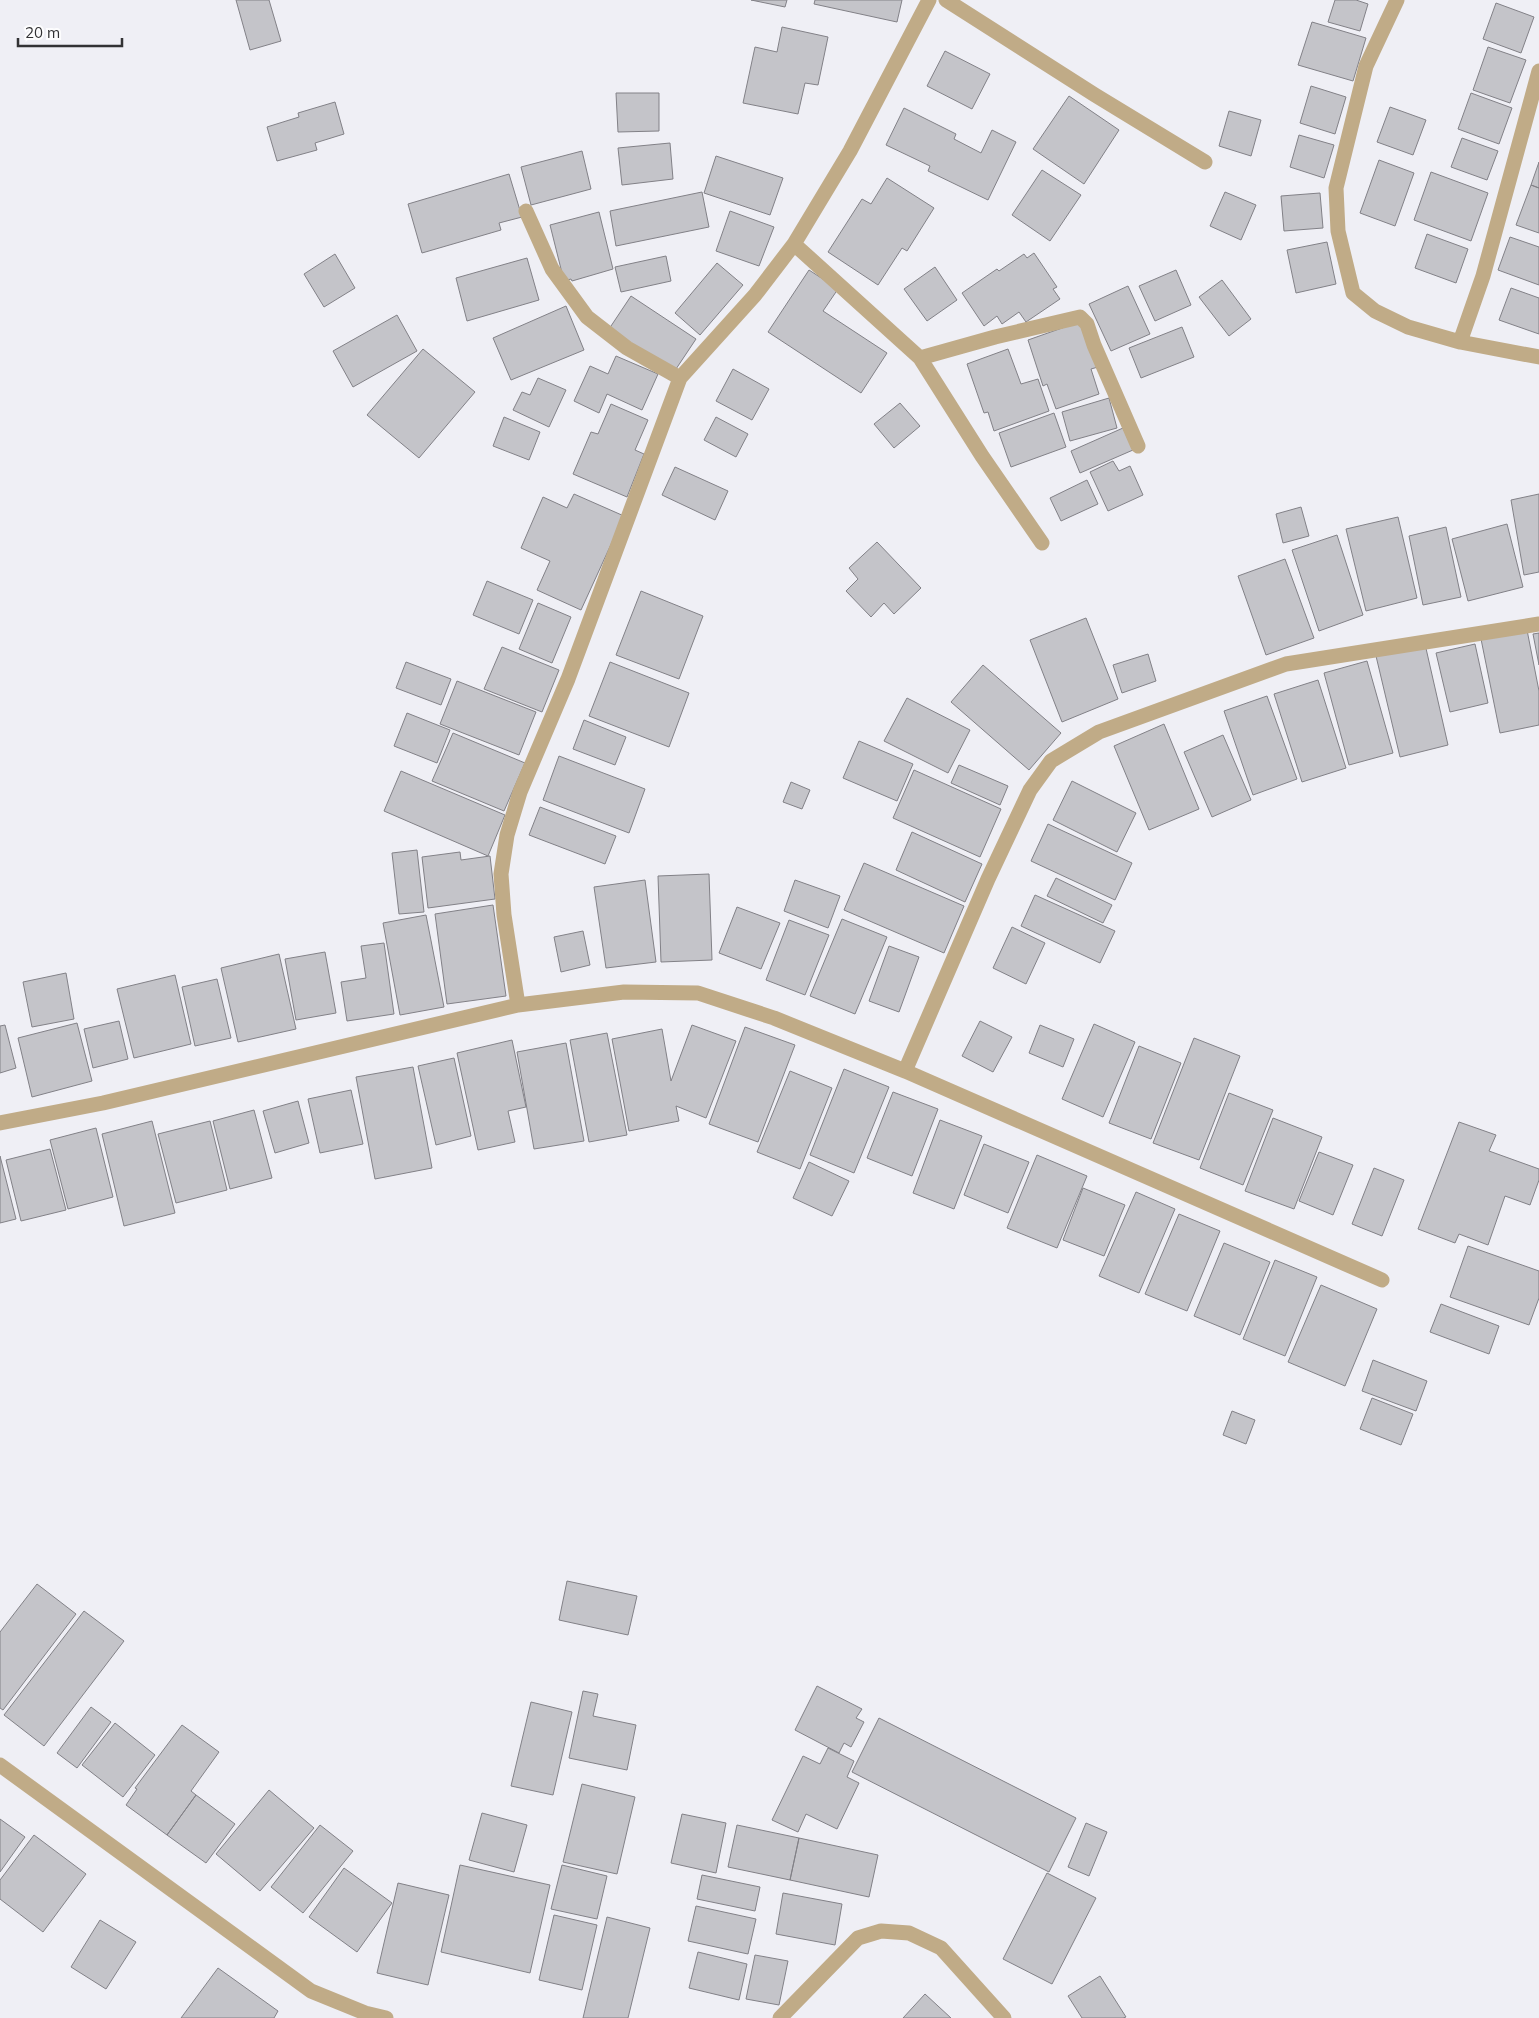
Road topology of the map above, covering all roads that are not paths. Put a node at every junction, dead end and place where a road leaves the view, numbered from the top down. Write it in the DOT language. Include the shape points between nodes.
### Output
graph roads {
  1 [pos="929,0"];
  2 [pos="946,0"];
  3 [pos="1397,0"];
  4 [pos="1539,71"];
  5 [pos="1205,162"];
  6 [pos="526,211"];
  7 [pos="794,244"];
  8 [pos="1460,342"];
  9 [pos="1539,357"];
  10 [pos="920,358"];
  11 [pos="680,378"];
  12 [pos="1138,446"];
  13 [pos="1042,543"];
  14 [pos="1539,624"];
  15 [pos="518,1005"];
  16 [pos="905,1071"];
  17 [pos="0,1123"];
  18 [pos="1382,1280"];
  19 [pos="0,1765"];
  20 [pos="386,2018"];
  21 [pos="780,2018"];
  22 [pos="1004,2018"];
  1 -- 7 [label="street" via="850,151"];
  2 -- 5 [label="street"];
  3 -- 8 [label="street" via="1366,66 1336,188 1338,231 1353,292 1375,311 1408,327"];
  4 -- 8 [label="street" via="1483,276"];
  6 -- 11 [label="street" via="552,269 587,317 627,348"];
  7 -- 10 [label="street"];
  7 -- 11 [label="street" via="755,295"];
  8 -- 9 [label="street"];
  10 -- 12 [label="street" via="1080,317 1086,324"];
  10 -- 13 [label="street"];
  11 -- 15 [label="street" via="568,679 520,792 507,835 501,874"];
  14 -- 16 [label="street" via="1286,664 1099,732 1051,761 1030,790 992,870"];
  15 -- 16 [label="street" via="624,992 698,993 774,1018"];
  15 -- 17 [label="street" via="103,1103"];
  16 -- 18 [label="street"];
  19 -- 20 [label="street" via="312,1991 365,2013"];
  21 -- 22 [label="street" via="858,1938 881,1931 909,1933 941,1948"];
}
